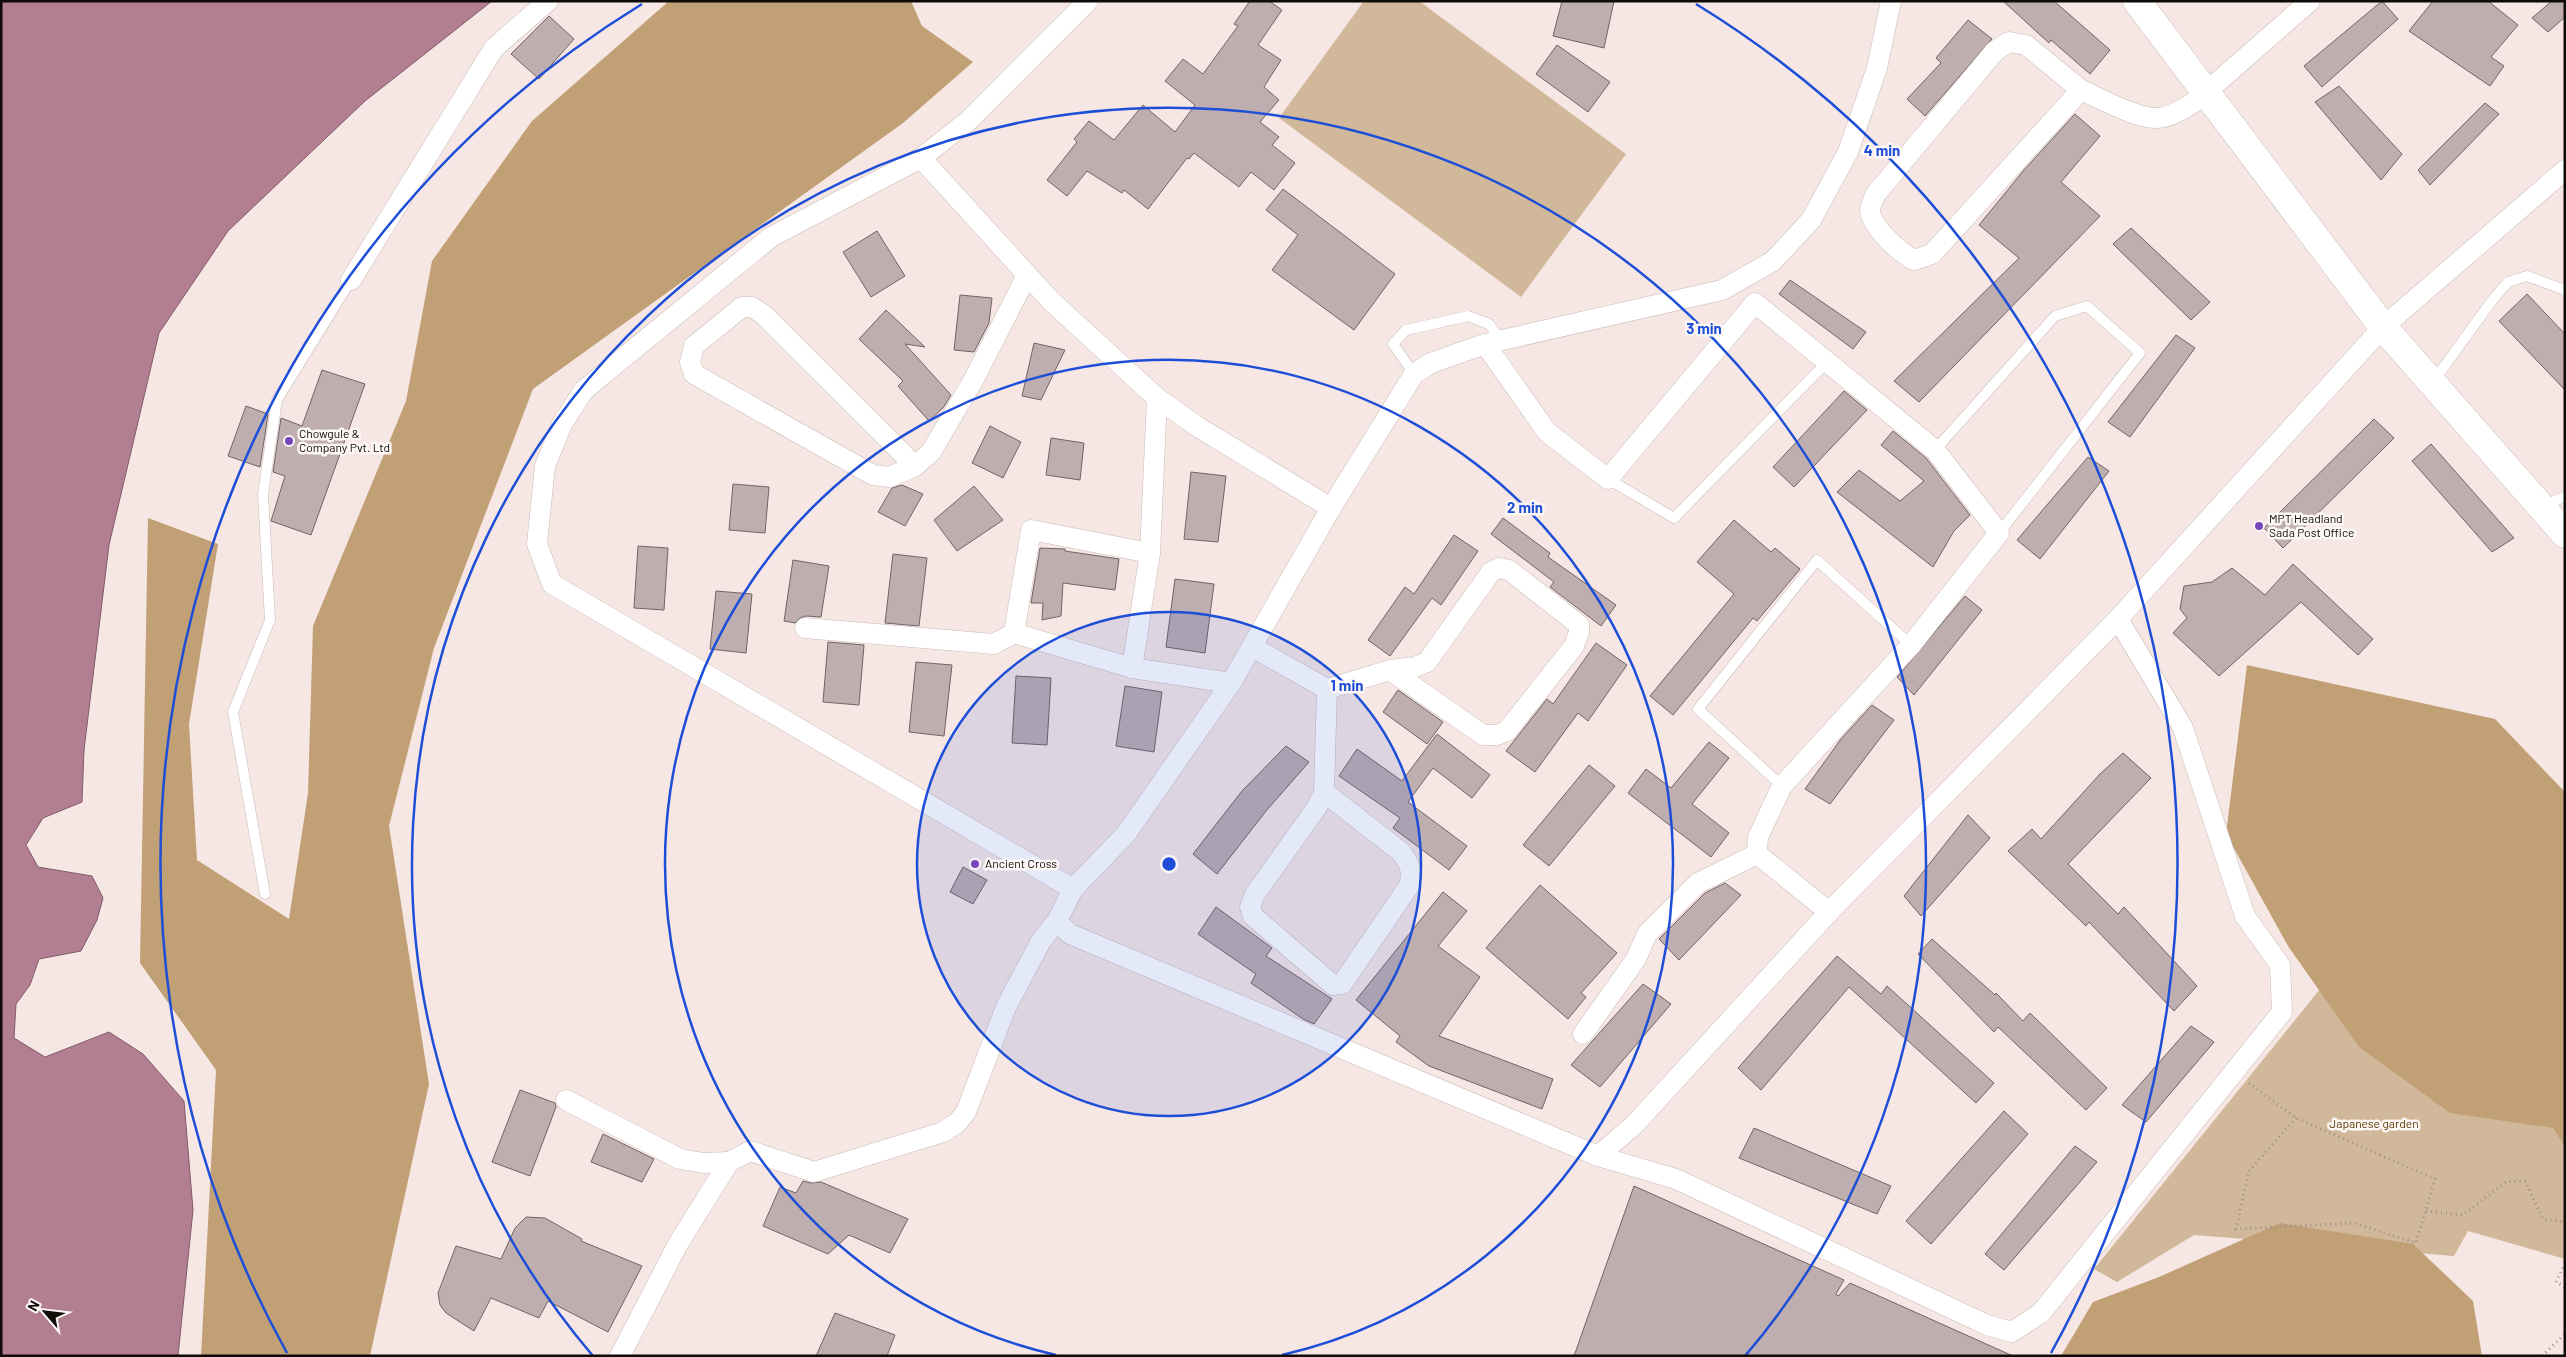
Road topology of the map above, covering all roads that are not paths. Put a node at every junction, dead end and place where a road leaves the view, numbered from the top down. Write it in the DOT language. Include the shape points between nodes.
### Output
graph roads {
  1 [pos="548,1"];
  2 [pos="1088,1"];
  3 [pos="1890,1"];
  4 [pos="2136,1"];
  5 [pos="2310,1"];
  6 [pos="2081,90"];
  7 [pos="2206,92"];
  8 [pos="921,158"];
  9 [pos="2565,170"];
  10 [pos="1027,275"];
  11 [pos="351,280"];
  12 [pos="2565,290"];
  13 [pos="2383,327"];
  14 [pos="1493,342"];
  15 [pos="1827,362"];
  16 [pos="1414,374"];
  17 [pos="2432,383"];
  18 [pos="1157,398"];
  19 [pos="1935,450"];
  20 [pos="915,466"];
  21 [pos="1608,479"];
  22 [pos="2552,502"];
  23 [pos="1331,508"];
  24 [pos="1999,533"];
  25 [pos="2565,534"];
  26 [pos="1150,554"];
  27 [pos="2118,619"];
  28 [pos="805,628"];
  29 [pos="1014,633"];
  30 [pos="1911,645"];
  31 [pos="1252,647"];
  32 [pos="1132,668"];
  33 [pos="1390,670"];
  34 [pos="1231,683"];
  35 [pos="1327,689"];
  36 [pos="1782,786"];
  37 [pos="1324,792"];
  38 [pos="1757,854"];
  39 [pos="1073,889"];
  40 [pos="265,894"];
  41 [pos="1829,912"];
  42 [pos="1057,921"];
  43 [pos="1583,1034"];
  44 [pos="566,1100"];
  45 [pos="1598,1156"];
  46 [pos="729,1162"];
  47 [pos="620,1356"];
  1 -- 11 [label="street" via="494,48"];
  2 -- 8 [label="street" via="968,121"];
  3 -- 14 [label="street" via="1877,68 1848,152 1811,220 1773,261 1722,290"];
  4 -- 7 [label="street"];
  5 -- 7 [label="street"];
  6 -- 6 [label="street" via="1932,254 1914,260 1902,254 1874,224 1870,209 1875,195 1995,51 2009,42 2026,45"];
  6 -- 7 [label="street" via="2145,116 2159,118 2181,110"];
  7 -- 13 [label="street"];
  8 -- 10 [label="street"];
  8 -- 39 [label="street" via="771,237 584,390 562,424 545,466 537,544 552,584"];
  9 -- 13 [label="street"];
  10 -- 18 [label="street"];
  10 -- 20 [label="street" via="942,435 931,452"];
  11 -- 40 [label="lane" via="277,400 262,494 270,620 233,712"];
  12 -- 17 [label="lane" via="2527,276 2508,282"];
  13 -- 17 [label="street"];
  13 -- 27 [label="street"];
  14 -- 16 [label="street" via="1431,363"];
  14 -- 16 [label="lane" via="1489,324 1468,316 1406,330 1392,344"];
  14 -- 21 [label="street" via="1547,432"];
  15 -- 19 [label="street"];
  15 -- 21 [label="lane" via="1674,518"];
  15 -- 21 [label="street" via="1755,303"];
  16 -- 23 [label="street"];
  17 -- 22 [label="street"];
  18 -- 23 [label="street" via="1198,427"];
  18 -- 26 [label="street"];
  19 -- 24 [label="street"];
  19 -- 24 [label="lane" via="2055,316 2087,306 2140,353"];
  20 -- 20 [label="street" via="890,477 873,475 694,374 690,362 694,346 742,307 752,307 764,315"];
  22 -- 25 [label="street"];
  23 -- 31 [label="street"];
  24 -- 30 [label="street"];
  26 -- 29 [label="street" via="1031,530"];
  26 -- 32 [label="street"];
  27 -- 41 [label="street"];
  27 -- 45 [label="street" via="2184,728 2245,916 2280,965 2282,1012 2041,1313 2012,1332 1986,1325 1676,1179"];
  28 -- 29 [label="street" via="994,644"];
  29 -- 32 [label="street"];
  30 -- 36 [label="street"];
  30 -- 36 [label="lane" via="1817,560 1698,709"];
  31 -- 34 [label="street"];
  31 -- 35 [label="street"];
  32 -- 34 [label="street"];
  33 -- 33 [label="street" via="1427,662 1490,572 1499,568 1508,570 1579,625 1574,646 1507,731 1497,735 1483,735"];
  33 -- 35 [label="street"];
  34 -- 39 [label="street" via="1126,834"];
  35 -- 37 [label="street"];
  36 -- 38 [label="street" via="1758,837"];
  37 -- 37 [label="street" via="1317,807 1255,894 1250,907 1253,916 1333,985 1342,984 1409,886 1412,875 1401,852"];
  38 -- 41 [label="street"];
  38 -- 43 [label="street" via="1698,883 1647,934 1636,959"];
  39 -- 42 [label="street"];
  41 -- 45 [label="street" via="1634,1125"];
  42 -- 45 [label="street" via="1070,934"];
  42 -- 46 [label="street" via="1042,941 1006,1007 966,1112 957,1123 943,1132 814,1172 750,1151"];
  44 -- 46 [label="street" via="680,1159 704,1163"];
  46 -- 47 [label="street" via="678,1244"];
}
